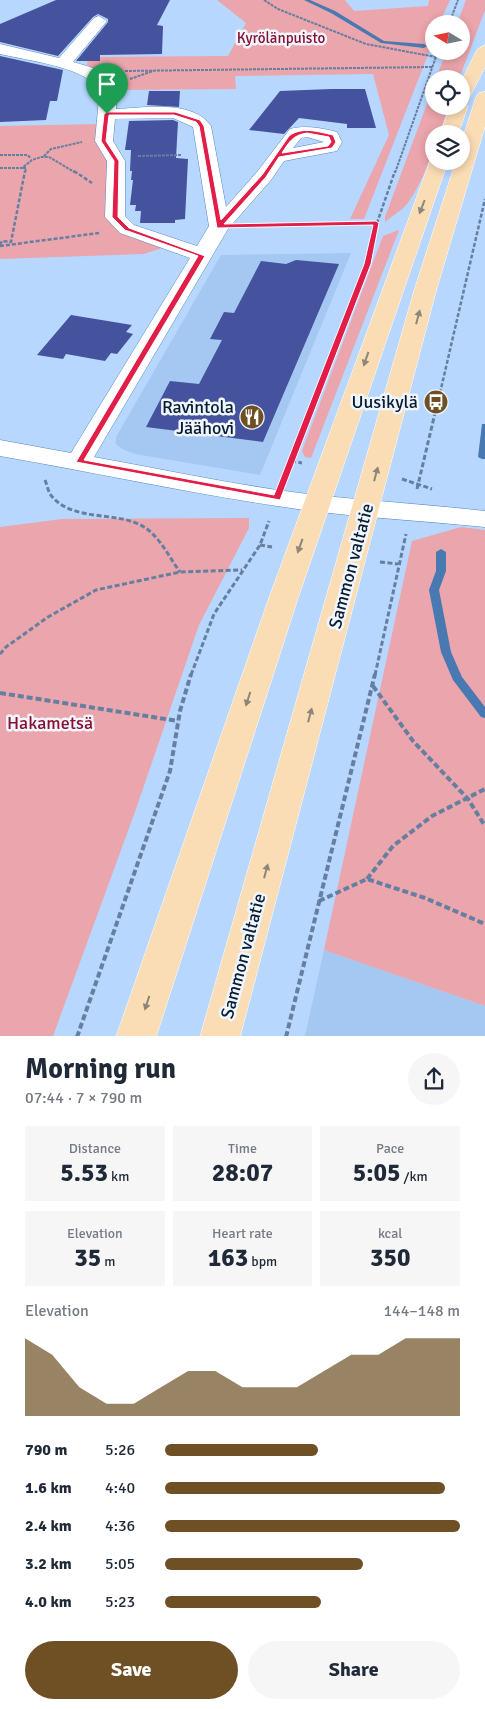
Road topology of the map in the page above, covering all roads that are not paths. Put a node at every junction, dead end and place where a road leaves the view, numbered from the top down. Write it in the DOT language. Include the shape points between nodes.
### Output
graph roads {
  1 [pos="99,22"];
  2 [pos="0,50"];
  3 [pos="485,50"];
  4 [pos="62,64"];
  5 [pos="470,81"];
  6 [pos="485,96"];
  7 [pos="107,114"];
  8 [pos="278,156"];
  9 [pos="436,170"];
  10 [pos="211,240"];
  11 [pos="0,448"];
  12 [pos="80,462"];
  13 [pos="315,504"];
  14 [pos="367,509"];
  15 [pos="485,518"];
  16 [pos="136,1036"];
  17 [pos="220,1036"];
  1 -- 4 [label="street"];
  2 -- 4 [label="street"];
  3 -- 5 [label="main road"];
  4 -- 7 [label="street" via="104,80 108,87"];
  14 -- 6 [label="main road, Sammon valtatie, one-way" via="424,291"];
  7 -- 10 [label="street" via="104,137 105,145 115,157 115,217 127,229"];
  7 -- 10 [label="street" via="175,113 198,121 202,126 206,154"];
  8 -- 10 [label="street"];
  9 -- 13 [label="main road, one-way"];
  10 -- 12 [label="street"];
  11 -- 12 [label="street"];
  12 -- 13 [label="street"];
  13 -- 14 [label="street"];
  13 -- 16 [label="main road, one-way"];
  14 -- 15 [label="street"];
  17 -- 14 [label="main road, Sammon valtatie, one-way"];
}
